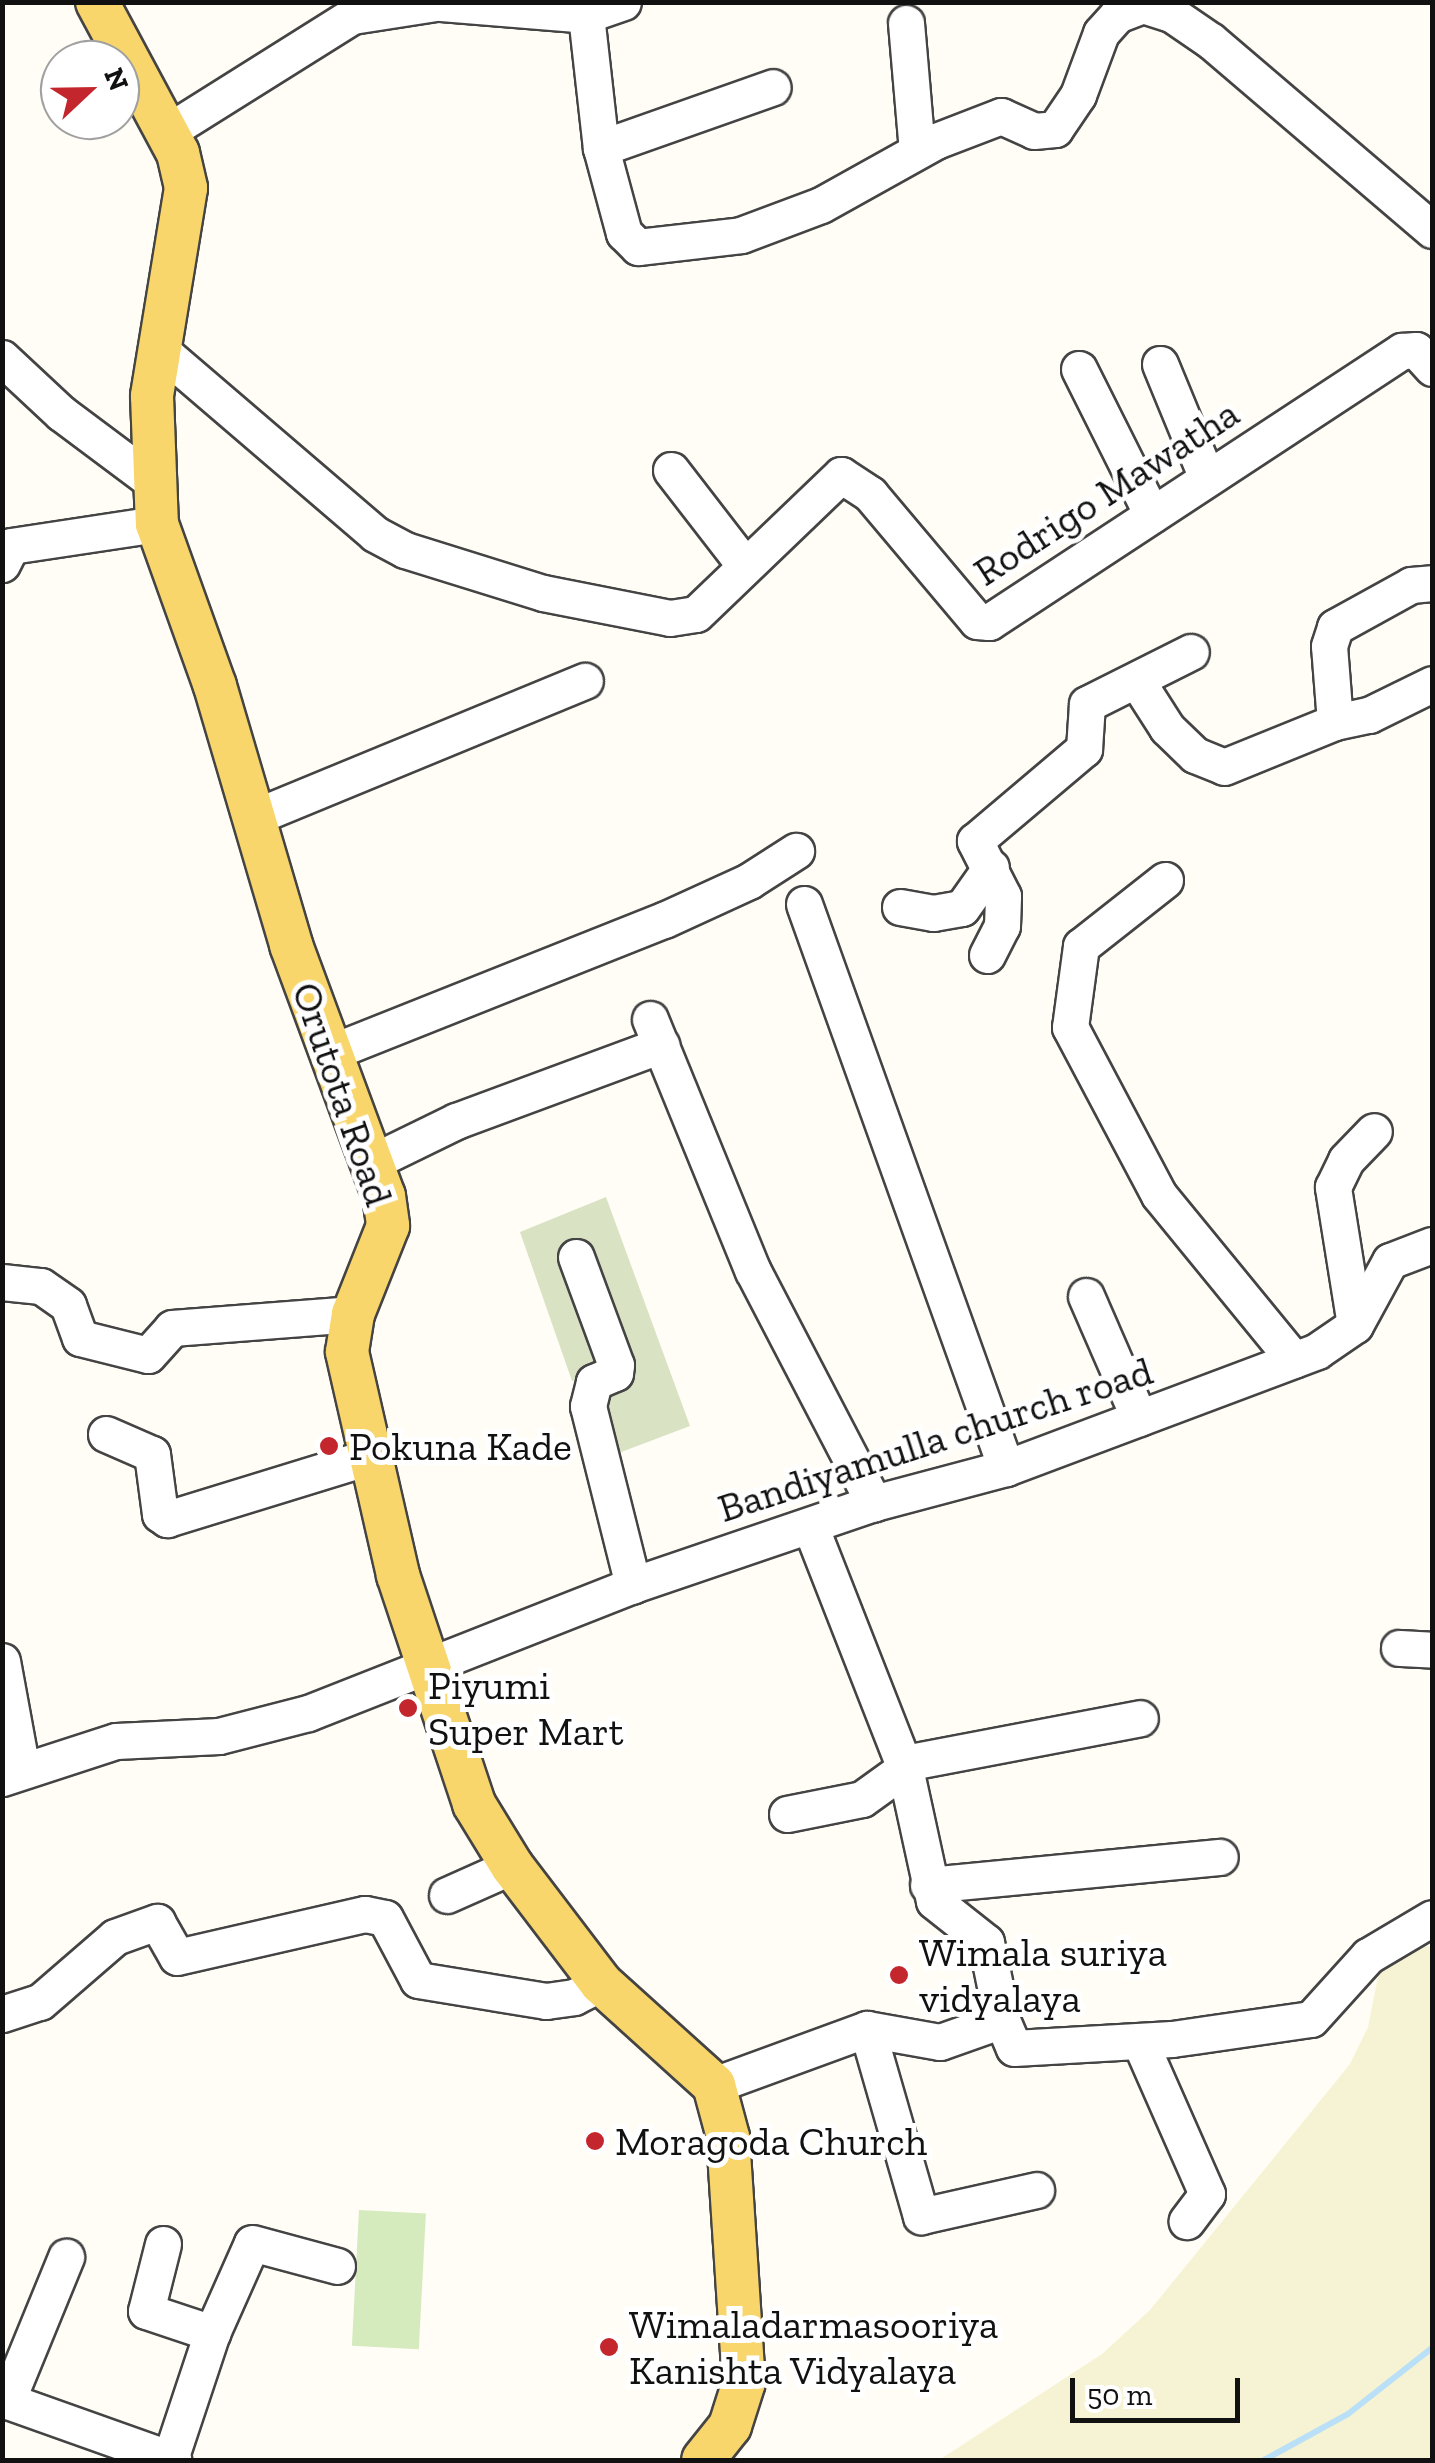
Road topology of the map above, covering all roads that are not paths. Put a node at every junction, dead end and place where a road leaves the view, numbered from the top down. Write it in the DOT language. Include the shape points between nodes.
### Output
graph roads {
  1 [pos="96,2"];
  2 [pos="623,2"];
  3 [pos="442,3"];
  4 [pos="1101,14"];
  5 [pos="586,15"];
  6 [pos="906,23"];
  7 [pos="774,86"];
  8 [pos="168,132"];
  9 [pos="601,148"];
  10 [pos="918,151"];
  11 [pos="1432,230"];
  12 [pos="158,347"];
  13 [pos="1425,347"];
  14 [pos="2,358"];
  15 [pos="1160,364"];
  16 [pos="1079,369"];
  17 [pos="671,470"];
  18 [pos="1207,478"];
  19 [pos="152,482"];
  20 [pos="1152,515"];
  21 [pos="157,524"];
  22 [pos="744,563"];
  23 [pos="2,564"];
  24 [pos="1432,583"];
  25 [pos="1191,652"];
  26 [pos="1137,680"];
  27 [pos="586,681"];
  28 [pos="1432,684"];
  29 [pos="1335,722"];
  30 [pos="252,818"];
  31 [pos="796,852"];
  32 [pos="991,866"];
  33 [pos="1165,880"];
  34 [pos="804,904"];
  35 [pos="900,907"];
  36 [pos="986,956"];
  37 [pos="328,1053"];
  38 [pos="1374,1132"];
  39 [pos="374,1161"];
  40 [pos="1432,1245"];
  41 [pos="576,1257"];
  42 [pos="2,1282"];
  43 [pos="1086,1296"];
  44 [pos="353,1314"];
  45 [pos="1354,1324"];
  46 [pos="1294,1360"];
  47 [pos="1139,1418"];
  48 [pos="106,1434"];
  49 [pos="368,1457"];
  50 [pos="1006,1468"];
  51 [pos="874,1503"];
  52 [pos="810,1526"];
  53 [pos="633,1586"];
  54 [pos="2,1661"];
  55 [pos="426,1663"];
  56 [pos="1140,1718"];
  57 [pos="905,1765"];
  58 [pos="12,1774"];
  59 [pos="787,1814"];
  60 [pos="1220,1858"];
  61 [pos="512,1866"];
  62 [pos="928,1885"];
  63 [pos="447,1896"];
  64 [pos="1432,1918"];
  65 [pos="601,1983"];
  66 [pos="2,2014"];
  67 [pos="1002,2020"];
  68 [pos="867,2028"];
  69 [pos="1140,2042"];
  70 [pos="714,2085"];
  71 [pos="1036,2190"];
  72 [pos="1187,2221"];
  73 [pos="162,2244"];
  74 [pos="66,2257"];
  75 [pos="337,2266"];
  76 [pos="212,2332"];
  77 [pos="5,2400"];
  78 [pos="172,2460"];
  79 [pos="702,2460"];
  1 -- 8 [label="main road, Orutota Road"];
  2 -- 5 [label="street"];
  3 -- 5 [label="street"];
  3 -- 8 [label="street" via="352,16"];
  4 -- 10 [label="street" via="1066,120 1054,129 1034,131 1001,116"];
  4 -- 11 [label="street" via="1142,5 1173,15 1321,128"];
  5 -- 9 [label="street"];
  6 -- 10 [label="street"];
  7 -- 9 [label="street"];
  8 -- 12 [label="main road, Orutota Road" via="186,188 185,221"];
  9 -- 10 [label="street" via="624,233 638,247 740,235 821,205"];
  12 -- 19 [label="main road, Orutota Road"];
  12 -- 22 [label="street, Rodrigo Mawatha" via="375,534 451,567 670,618 696,614"];
  13 -- 18 [label="street, Rodrigo Mawatha"];
  14 -- 19 [label="street"];
  15 -- 18 [label="street"];
  16 -- 20 [label="street"];
  17 -- 22 [label="street"];
  18 -- 20 [label="street, Rodrigo Mawatha"];
  19 -- 21 [label="main road, Orutota Road"];
  20 -- 22 [label="street, Rodrigo Mawatha" via="988,622 978,622 870,494 841,476"];
  21 -- 23 [label="street" via="11,546"];
  21 -- 30 [label="main road, Orutota Road" via="215,686"];
  24 -- 29 [label="street" via="1411,585 1335,627 1329,646"];
  25 -- 26 [label="street"];
  26 -- 29 [label="street" via="1167,728 1195,756 1224,767"];
  26 -- 32 [label="street" via="1086,704 1084,749 975,841"];
  27 -- 30 [label="street"];
  28 -- 29 [label="street" via="1369,715"];
  30 -- 37 [label="main road, Orutota Road"];
  31 -- 37 [label="street" via="750,882 664,920"];
  32 -- 35 [label="street" via="962,908 933,913"];
  32 -- 36 [label="street" via="1003,896 1002,926"];
  33 -- 46 [label="street" via="1081,946 1070,1028 1159,1196"];
  34 -- 50 [label="street"];
  37 -- 39 [label="main road, Orutota Road"];
  38 -- 45 [label="street" via="1346,1160 1333,1187"];
  39 -- 44 [label="main road, Orutota Road" via="388,1226"];
  39 -- 51 [label="street" via="656,1032 754,1271"];
  40 -- 45 [label="street, Bandiyamulla church road" via="1390,1261"];
  41 -- 53 [label="street" via="616,1365 615,1373 594,1382 588,1406"];
  42 -- 44 [label="street" via="41,1286 68,1305 80,1338 148,1355 164,1317"];
  43 -- 47 [label="street"];
  44 -- 49 [label="main road, Orutota Road" via="346,1352"];
  45 -- 46 [label="street, Bandiyamulla church road"];
  46 -- 47 [label="street, Bandiyamulla church road"];
  47 -- 50 [label="street, Bandiyamulla church road"];
  48 -- 49 [label="street" via="152,1454 160,1514 167,1519"];
  49 -- 55 [label="main road, Orutota Road"];
  50 -- 51 [label="street, Bandiyamulla church road"];
  51 -- 52 [label="street, Bandiyamulla church road"];
  52 -- 53 [label="street, Bandiyamulla church road"];
  52 -- 57 [label="street"];
  53 -- 55 [label="street, Bandiyamulla church road"];
  54 -- 58 [label="street"];
  55 -- 58 [label="street, Bandiyamulla church road" via="308,1713 218,1736 116,1741"];
  55 -- 61 [label="main road, Orutota Road" via="474,1804"];
  56 -- 57 [label="street"];
  57 -- 59 [label="street" via="862,1799"];
  57 -- 62 [label="street"];
  60 -- 62 [label="street"];
  61 -- 63 [label="street"];
  61 -- 65 [label="main road, Orutota Road"];
  62 -- 67 [label="street" via="934,1901 986,1942"];
  64 -- 69 [label="street" via="1368,1956 1311,2020"];
  65 -- 66 [label="street" via="546,2001 418,1980 385,1918 365,1914 178,1956 157,1922 115,1936 40,2002"];
  65 -- 70 [label="main road, Orutota Road"];
  67 -- 68 [label="street" via="940,2042"];
  67 -- 69 [label="street" via="1014,2048"];
  68 -- 70 [label="street"];
  68 -- 71 [label="street" via="921,2216"];
  69 -- 72 [label="street" via="1207,2194"];
  70 -- 79 [label="main road" via="739,2226 744,2382 730,2426"];
  73 -- 76 [label="street" via="146,2312"];
  74 -- 77 [label="street"];
  75 -- 76 [label="street" via="252,2243"];
  76 -- 78 [label="street"];
  77 -- 78 [label="street"];
}
